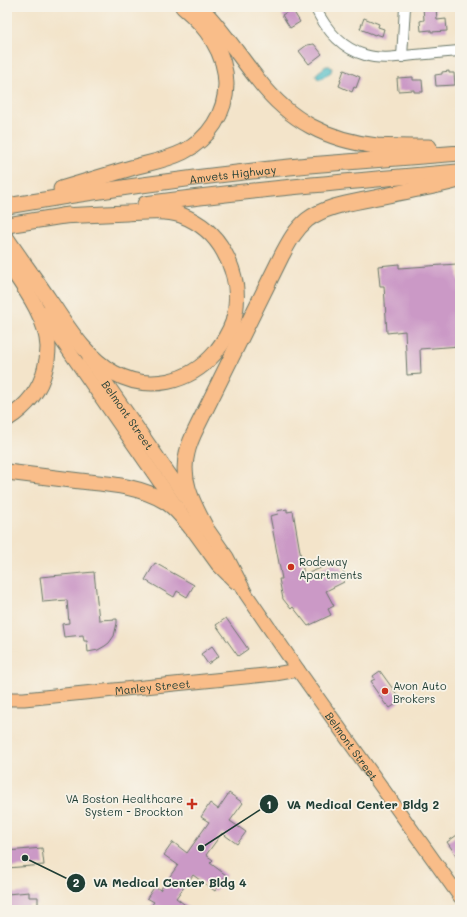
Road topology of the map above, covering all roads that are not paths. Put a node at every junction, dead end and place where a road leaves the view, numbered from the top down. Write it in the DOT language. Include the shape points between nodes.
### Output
graph roads {
  1 [pos="183,7"];
  2 [pos="200,7"];
  3 [pos="315,7"];
  4 [pos="405,7"];
  5 [pos="460,51"];
  6 [pos="402,57"];
  7 [pos="460,148"];
  8 [pos="460,153"];
  9 [pos="460,172"];
  10 [pos="460,180"];
  11 [pos="7,205"];
  12 [pos="61,216"];
  13 [pos="7,225"];
  14 [pos="7,239"];
  15 [pos="13,263"];
  16 [pos="21,283"];
  17 [pos="74,337"];
  18 [pos="7,419"];
  19 [pos="7,472"];
  20 [pos="199,527"];
  21 [pos="298,670"];
  22 [pos="7,699"];
  23 [pos="460,897"];
  1 -- 11 [label="highway" via="214,42 225,70 226,89 222,108 206,134 176,155"];
  2 -- 7 [label="highway" via="259,82 304,124 364,144"];
  3 -- 6 [label="street" via="329,31 348,48 374,57"];
  4 -- 6 [label="street"];
  5 -- 6 [label="street"];
  8 -- 11 [label="highway, Amvets Highway" via="199,177"];
  9 -- 12 [label="highway, Amvets Highway" via="243,192"];
  10 -- 20 [label="highway" via="335,206 313,216 296,231 190,442 185,470"];
  12 -- 13 [label="highway, Amvets Highway"];
  12 -- 17 [label="highway" via="159,212 189,218 204,228 221,247 232,268 236,289 233,322 224,341 201,366 177,379 144,382 120,376 96,361"];
  14 -- 15 [label="highway, Belmont Street"];
  15 -- 16 [label="highway, Belmont Street"];
  15 -- 17 [label="highway, Belmont Street"];
  16 -- 18 [label="highway" via="42,321 48,354 44,373 34,394 28,403"];
  16 -- 20 [label="main road, Belmont Street"];
  17 -- 20 [label="main road, Belmont Street"];
  19 -- 20 [label="highway" via="139,490 170,505"];
  20 -- 21 [label="main road, Belmont Street" via="227,557 246,594"];
  21 -- 22 [label="main road, Manley Street"];
  21 -- 23 [label="main road, Belmont Street"];
}
